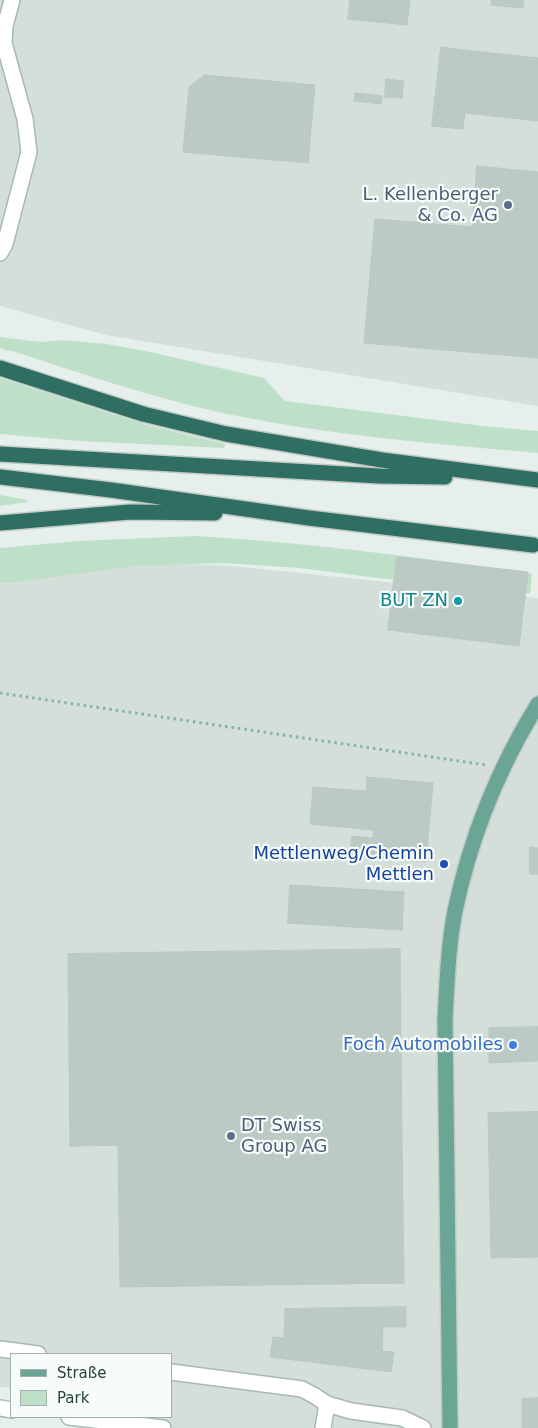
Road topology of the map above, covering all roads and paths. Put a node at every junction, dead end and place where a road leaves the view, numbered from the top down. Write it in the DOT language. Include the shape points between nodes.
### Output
graph roads {
  1 [pos="12,0"];
  2 [pos="0,253"];
  3 [pos="0,368"];
  4 [pos="0,454"];
  5 [pos="0,477"];
  6 [pos="513,478"];
  7 [pos="538,480"];
  8 [pos="309,518"];
  9 [pos="0,524"];
  10 [pos="533,545"];
  11 [pos="0,693"];
  12 [pos="538,704"];
  13 [pos="502,772"];
  14 [pos="0,1349"];
  15 [pos="30,1353"];
  16 [pos="172,1372"];
  17 [pos="327,1404"];
  18 [pos="76,1418"];
  19 [pos="123,1426"];
  20 [pos="163,1428"];
  21 [pos="323,1428"];
  22 [pos="423,1428"];
  23 [pos="450,1428"];
  1 -- 2 [label="lane" via="4,43 25,118 29,152"];
  3 -- 6 [label="highway" via="143,414 226,434"];
  4 -- 6 [label="highway" via="379,476"];
  5 -- 8 [label="highway"];
  6 -- 7 [label="highway"];
  8 -- 9 [label="highway" via="130,512"];
  8 -- 10 [label="highway"];
  11 -- 13 [label="path" via="484,764"];
  12 -- 13 [label="main road"];
  13 -- 23 [label="main road" via="466,866 448,961 445,1020"];
  14 -- 15 [label="lane"];
  16 -- 17 [label="lane" via="302,1389"];
  17 -- 21 [label="lane"];
  17 -- 22 [label="lane" via="402,1418"];
  18 -- 19 [label="lane"];
  19 -- 20 [label="lane"];
}
